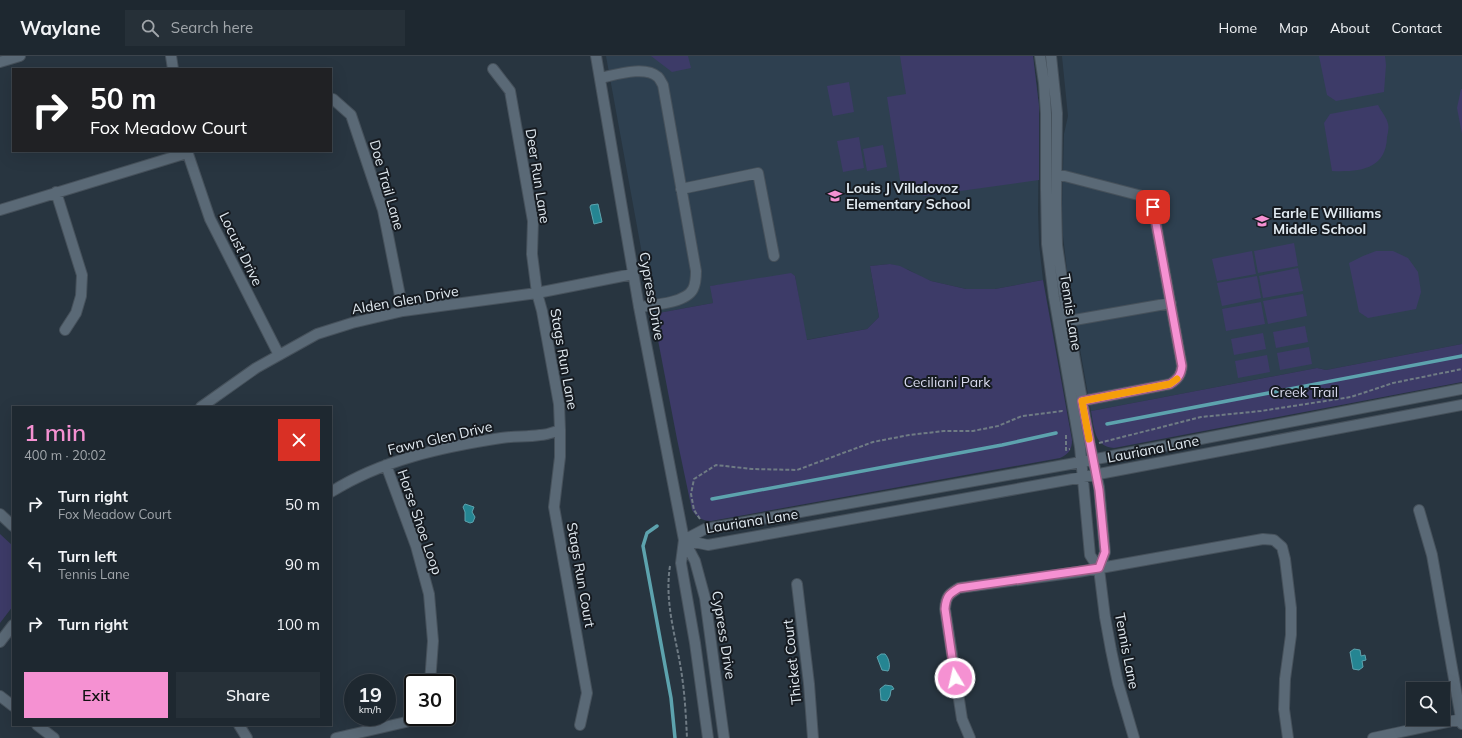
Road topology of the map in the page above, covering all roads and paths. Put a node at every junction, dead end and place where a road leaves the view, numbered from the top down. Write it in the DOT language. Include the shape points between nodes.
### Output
graph roads {
  1 [pos="20,56"];
  2 [pos="171,56"];
  3 [pos="596,56"];
  4 [pos="1040,56"];
  5 [pos="1051,56"];
  6 [pos="0,62"];
  7 [pos="173,68"];
  8 [pos="493,69"];
  9 [pos="600,78"];
  10 [pos="333,99"];
  11 [pos="187,152"];
  12 [pos="1057,174"];
  13 [pos="681,188"];
  14 [pos="56,192"];
  15 [pos="0,210"];
  16 [pos="774,256"];
  17 [pos="634,274"];
  18 [pos="537,293"];
  19 [pos="1171,303"];
  20 [pos="639,307"];
  21 [pos="403,311"];
  22 [pos="1063,322"];
  23 [pos="65,330"];
  24 [pos="279,355"];
  25 [pos="1462,369"];
  26 [pos="1462,389"];
  27 [pos="1082,401"];
  28 [pos="1462,405"];
  29 [pos="202,406"];
  30 [pos="1063,419"];
  31 [pos="560,430"];
  32 [pos="1066,435"];
  33 [pos="1085,446"];
  34 [pos="1093,459"];
  35 [pos="1081,461"];
  36 [pos="386,465"];
  37 [pos="1096,474"];
  38 [pos="1083,477"];
  39 [pos="332,492"];
  40 [pos="1419,510"];
  41 [pos="0,514"];
  42 [pos="12,525"];
  43 [pos="703,531"];
  44 [pos="684,540"];
  45 [pos="681,563"];
  46 [pos="1099,568"];
  47 [pos="797,584"];
  48 [pos="12,626"];
  49 [pos="0,642"];
  50 [pos="430,674"];
  51 [pos="0,696"];
  52 [pos="12,705"];
  53 [pos="404,722"];
  54 [pos="1461,722"];
  55 [pos="38,726"];
  56 [pos="240,726"];
  57 [pos="580,726"];
  58 [pos="54,738"];
  59 [pos="247,738"];
  60 [pos="336,738"];
  61 [pos="687,738"];
  62 [pos="708,738"];
  63 [pos="724,738"];
  64 [pos="813,738"];
  65 [pos="970,738"];
  66 [pos="1134,738"];
  67 [pos="1288,738"];
  68 [pos="1373,738"];
  1 -- 6 [label="street"];
  2 -- 7 [label="street"];
  3 -- 9 [label="street, Cypress Drive"];
  4 -- 22 [label="street, Tennis Lane" via="1046,114 1047,244 1054,297"];
  5 -- 12 [label="street, Tennis Lane" via="1057,113"];
  8 -- 18 [label="street, Deer Run Lane" via="510,91 533,220 532,254"];
  9 -- 13 [label="street" via="636,71 652,72 659,77 663,85"];
  9 -- 17 [label="street, Cypress Drive"];
  10 -- 21 [label="street, Doe Trail Lane" via="351,115 380,202"];
  11 -- 14 [label="street"];
  11 -- 24 [label="street, Locust Drive" via="210,219"];
  12 -- 19 [label="street" via="1151,200"];
  12 -- 22 [label="street, Tennis Lane" via="1057,245"];
  13 -- 16 [label="street" via="758,173"];
  13 -- 20 [label="street" via="696,282 686,297"];
  14 -- 15 [label="street"];
  14 -- 23 [label="street" via="82,275 81,296 76,313"];
  17 -- 18 [label="street, Alden Glen Drive"];
  17 -- 20 [label="street, Cypress Drive"];
  18 -- 21 [label="street, Alden Glen Drive"];
  18 -- 31 [label="street, Stags Run Lane" via="559,404"];
  19 -- 22 [label="street"];
  19 -- 27 [label="street" via="1182,366 1181,374 1176,380 1170,384"];
  20 -- 44 [label="street, Cypress Drive"];
  21 -- 24 [label="street, Alden Glen Drive" via="316,334"];
  22 -- 27 [label="street, Tennis Lane"];
  22 -- 33 [label="street, Tennis Lane"];
  24 -- 29 [label="street, Alden Glen Drive"];
  25 -- 33 [label="path" via="1393,383 1351,397 1201,417"];
  26 -- 34 [label="street, Lauriana Lane"];
  27 -- 33 [label="street, Tennis Lane"];
  28 -- 37 [label="street, Lauriana Lane"];
  30 -- 43 [label="path" via="1062,411 1049,412 1022,416 998,426 973,431 944,431 873,442 797,470 716,465 694,479 691,494 694,510 700,516"];
  31 -- 36 [label="street, Fawn Glen Drive" via="541,435 503,437 461,444"];
  31 -- 57 [label="street, Stags Run Court" via="560,458 554,506 587,693"];
  32 -- 33 [label="path" via="1066,450"];
  33 -- 34 [label="street, Tennis Lane"];
  33 -- 35 [label="street, Tennis Lane"];
  34 -- 35 [label="street, Lauriana Lane"];
  34 -- 37 [label="street, Tennis Lane"];
  35 -- 38 [label="street, Tennis Lane"];
  35 -- 43 [label="street, Lauriana Lane"];
  36 -- 39 [label="street, Fawn Glen Drive"];
  36 -- 50 [label="street, Horse Shoe Loop" via="416,546 429,594 432,641"];
  37 -- 38 [label="street, Lauriana Lane"];
  37 -- 46 [label="street, Tennis Lane" via="1105,552"];
  38 -- 44 [label="street, Lauriana Lane" via="708,544"];
  38 -- 46 [label="street, Tennis Lane" via="1090,555"];
  40 -- 54 [label="street" via="1432,555"];
  41 -- 42 [label="street"];
  43 -- 44 [label="street, Lauriana Lane"];
  44 -- 45 [label="street, Cypress Drive"];
  44 -- 63 [label="street, Cypress Drive" via="695,561 705,598"];
  45 -- 61 [label="path" via="670,565 668,583 669,605 682,677"];
  45 -- 62 [label="street, Cypress Drive"];
  46 -- 65 [label="street" via="959,588 950,593 946,599 945,609 962,719"];
  46 -- 66 [label="street, Tennis Lane" via="1111,650"];
  46 -- 67 [label="street" via="1250,541 1274,540 1282,548 1285,559 1291,608 1284,709"];
  47 -- 64 [label="street, Thicket Court"];
  48 -- 49 [label="street"];
  51 -- 52 [label="street"];
  53 -- 60 [label="street"];
  54 -- 68 [label="street"];
  55 -- 58 [label="street"];
  56 -- 59 [label="street"];
}
